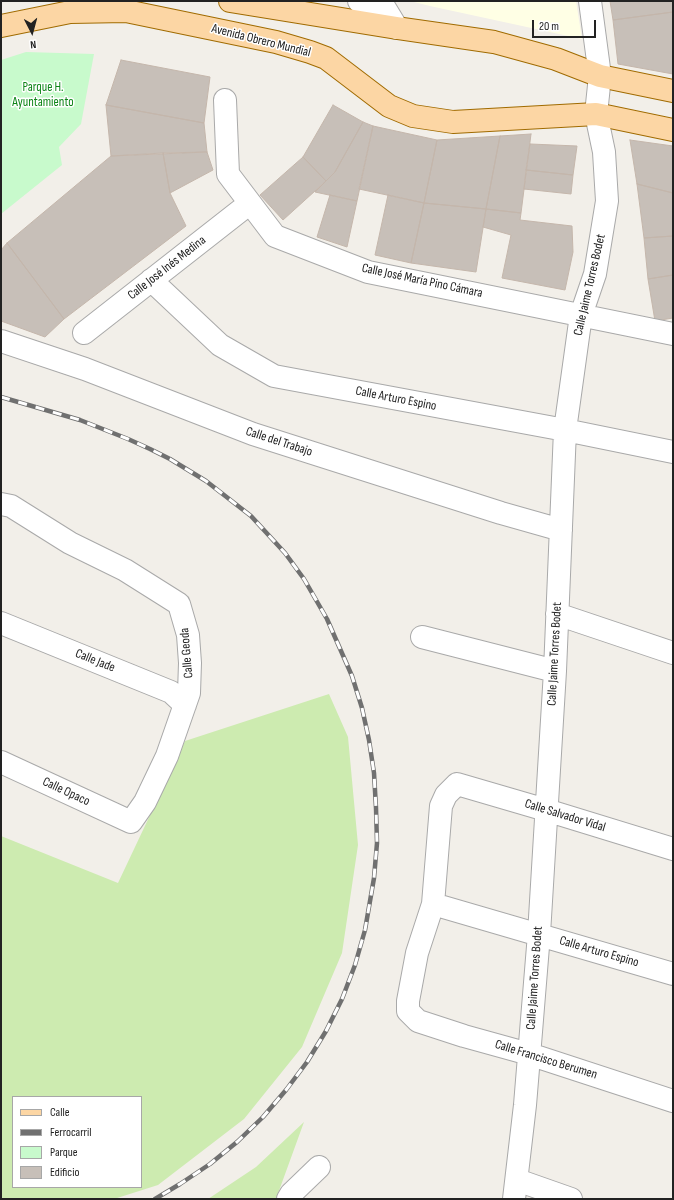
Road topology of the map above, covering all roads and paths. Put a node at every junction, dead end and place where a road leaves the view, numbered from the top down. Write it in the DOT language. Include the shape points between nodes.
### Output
graph roads {
  1 [pos="230,1"];
  2 [pos="359,1"];
  3 [pos="590,1"];
  4 [pos="1,26"];
  5 [pos="397,28"];
  6 [pos="600,76"];
  7 [pos="673,91"];
  8 [pos="225,100"];
  9 [pos="596,114"];
  10 [pos="673,130"];
  11 [pos="250,203"];
  12 [pos="151,280"];
  13 [pos="581,315"];
  14 [pos="84,333"];
  15 [pos="673,334"];
  16 [pos="1,341"];
  17 [pos="565,430"];
  18 [pos="673,452"];
  19 [pos="1,504"];
  20 [pos="561,530"];
  21 [pos="557,614"];
  22 [pos="1,623"];
  23 [pos="422,637"];
  24 [pos="671,646"];
  25 [pos="555,671"];
  26 [pos="185,705"];
  27 [pos="1,762"];
  28 [pos="546,810"];
  29 [pos="131,822"];
  30 [pos="673,849"];
  31 [pos="433,904"];
  32 [pos="539,934"];
  33 [pos="673,974"];
  34 [pos="529,1054"];
  35 [pos="673,1101"];
  36 [pos="319,1167"];
  37 [pos="515,1190"];
  38 [pos="288,1199"];
  39 [pos="572,1199"];
  1 -- 5 [label="main road"];
  2 -- 5 [label="street" via="383,6"];
  3 -- 6 [label="street, Calle Jaime Torres Bodet"];
  4 -- 9 [label="main road, Avenida Obrero Mundial" via="70,12 126,11 276,42 310,52 326,58 389,106 412,116 453,122"];
  5 -- 6 [label="main road" via="494,42 556,59"];
  6 -- 7 [label="main road"];
  6 -- 9 [label="street, Calle Jaime Torres Bodet"];
  8 -- 11 [label="street, Calle José María Pino Cámara" via="228,174"];
  9 -- 10 [label="main road, Avenida Obrero Mundial"];
  9 -- 13 [label="street, Calle Jaime Torres Bodet" via="604,152 608,201 595,274"];
  11 -- 12 [label="street, Calle José Inés Medina"];
  11 -- 13 [label="street, Calle José María Pino Cámara" via="275,236 368,272"];
  12 -- 14 [label="street, Calle José Inés Medina"];
  12 -- 17 [label="street, Calle Arturo Espino" via="220,345 274,376"];
  13 -- 15 [label="street, Calle José María Pino Cámara"];
  13 -- 17 [label="street, Calle Jaime Torres Bodet"];
  16 -- 20 [label="street, Calle del Trabajo" via="85,369 253,434"];
  17 -- 18 [label="street, Calle Arturo Espino"];
  17 -- 20 [label="street, Calle Jaime Torres Bodet"];
  19 -- 26 [label="street, Calle Geoda" via="11,506 70,544 125,570 178,604 188,635 190,663 189,693"];
  20 -- 21 [label="street, Calle Jaime Torres Bodet"];
  21 -- 24 [label="street"];
  21 -- 25 [label="street, Calle Jaime Torres Bodet"];
  22 -- 26 [label="street, Calle Jade" via="171,692"];
  23 -- 25 [label="street"];
  25 -- 28 [label="street, Calle Jaime Torres Bodet"];
  26 -- 29 [label="street, Calle Geoda" via="167,756 145,802"];
  27 -- 29 [label="street, Calle Opaco"];
  28 -- 30 [label="street, Calle Salvador Vidal"];
  28 -- 31 [label="street, Calle Salvador Vidal" via="457,784 446,795 442,806"];
  28 -- 32 [label="street, Calle Jaime Torres Bodet"];
  31 -- 32 [label="street, Calle Arturo Espino"];
  31 -- 34 [label="street, Calle Francisco Berumen" via="417,953 408,1011 418,1021"];
  32 -- 33 [label="street, Calle Arturo Espino"];
  32 -- 34 [label="street, Calle Jaime Torres Bodet"];
  34 -- 35 [label="street, Calle Francisco Berumen"];
  34 -- 37 [label="street, Calle Jaime Torres Bodet"];
  36 -- 38 [label="street"];
  37 -- 39 [label="street"];
}
